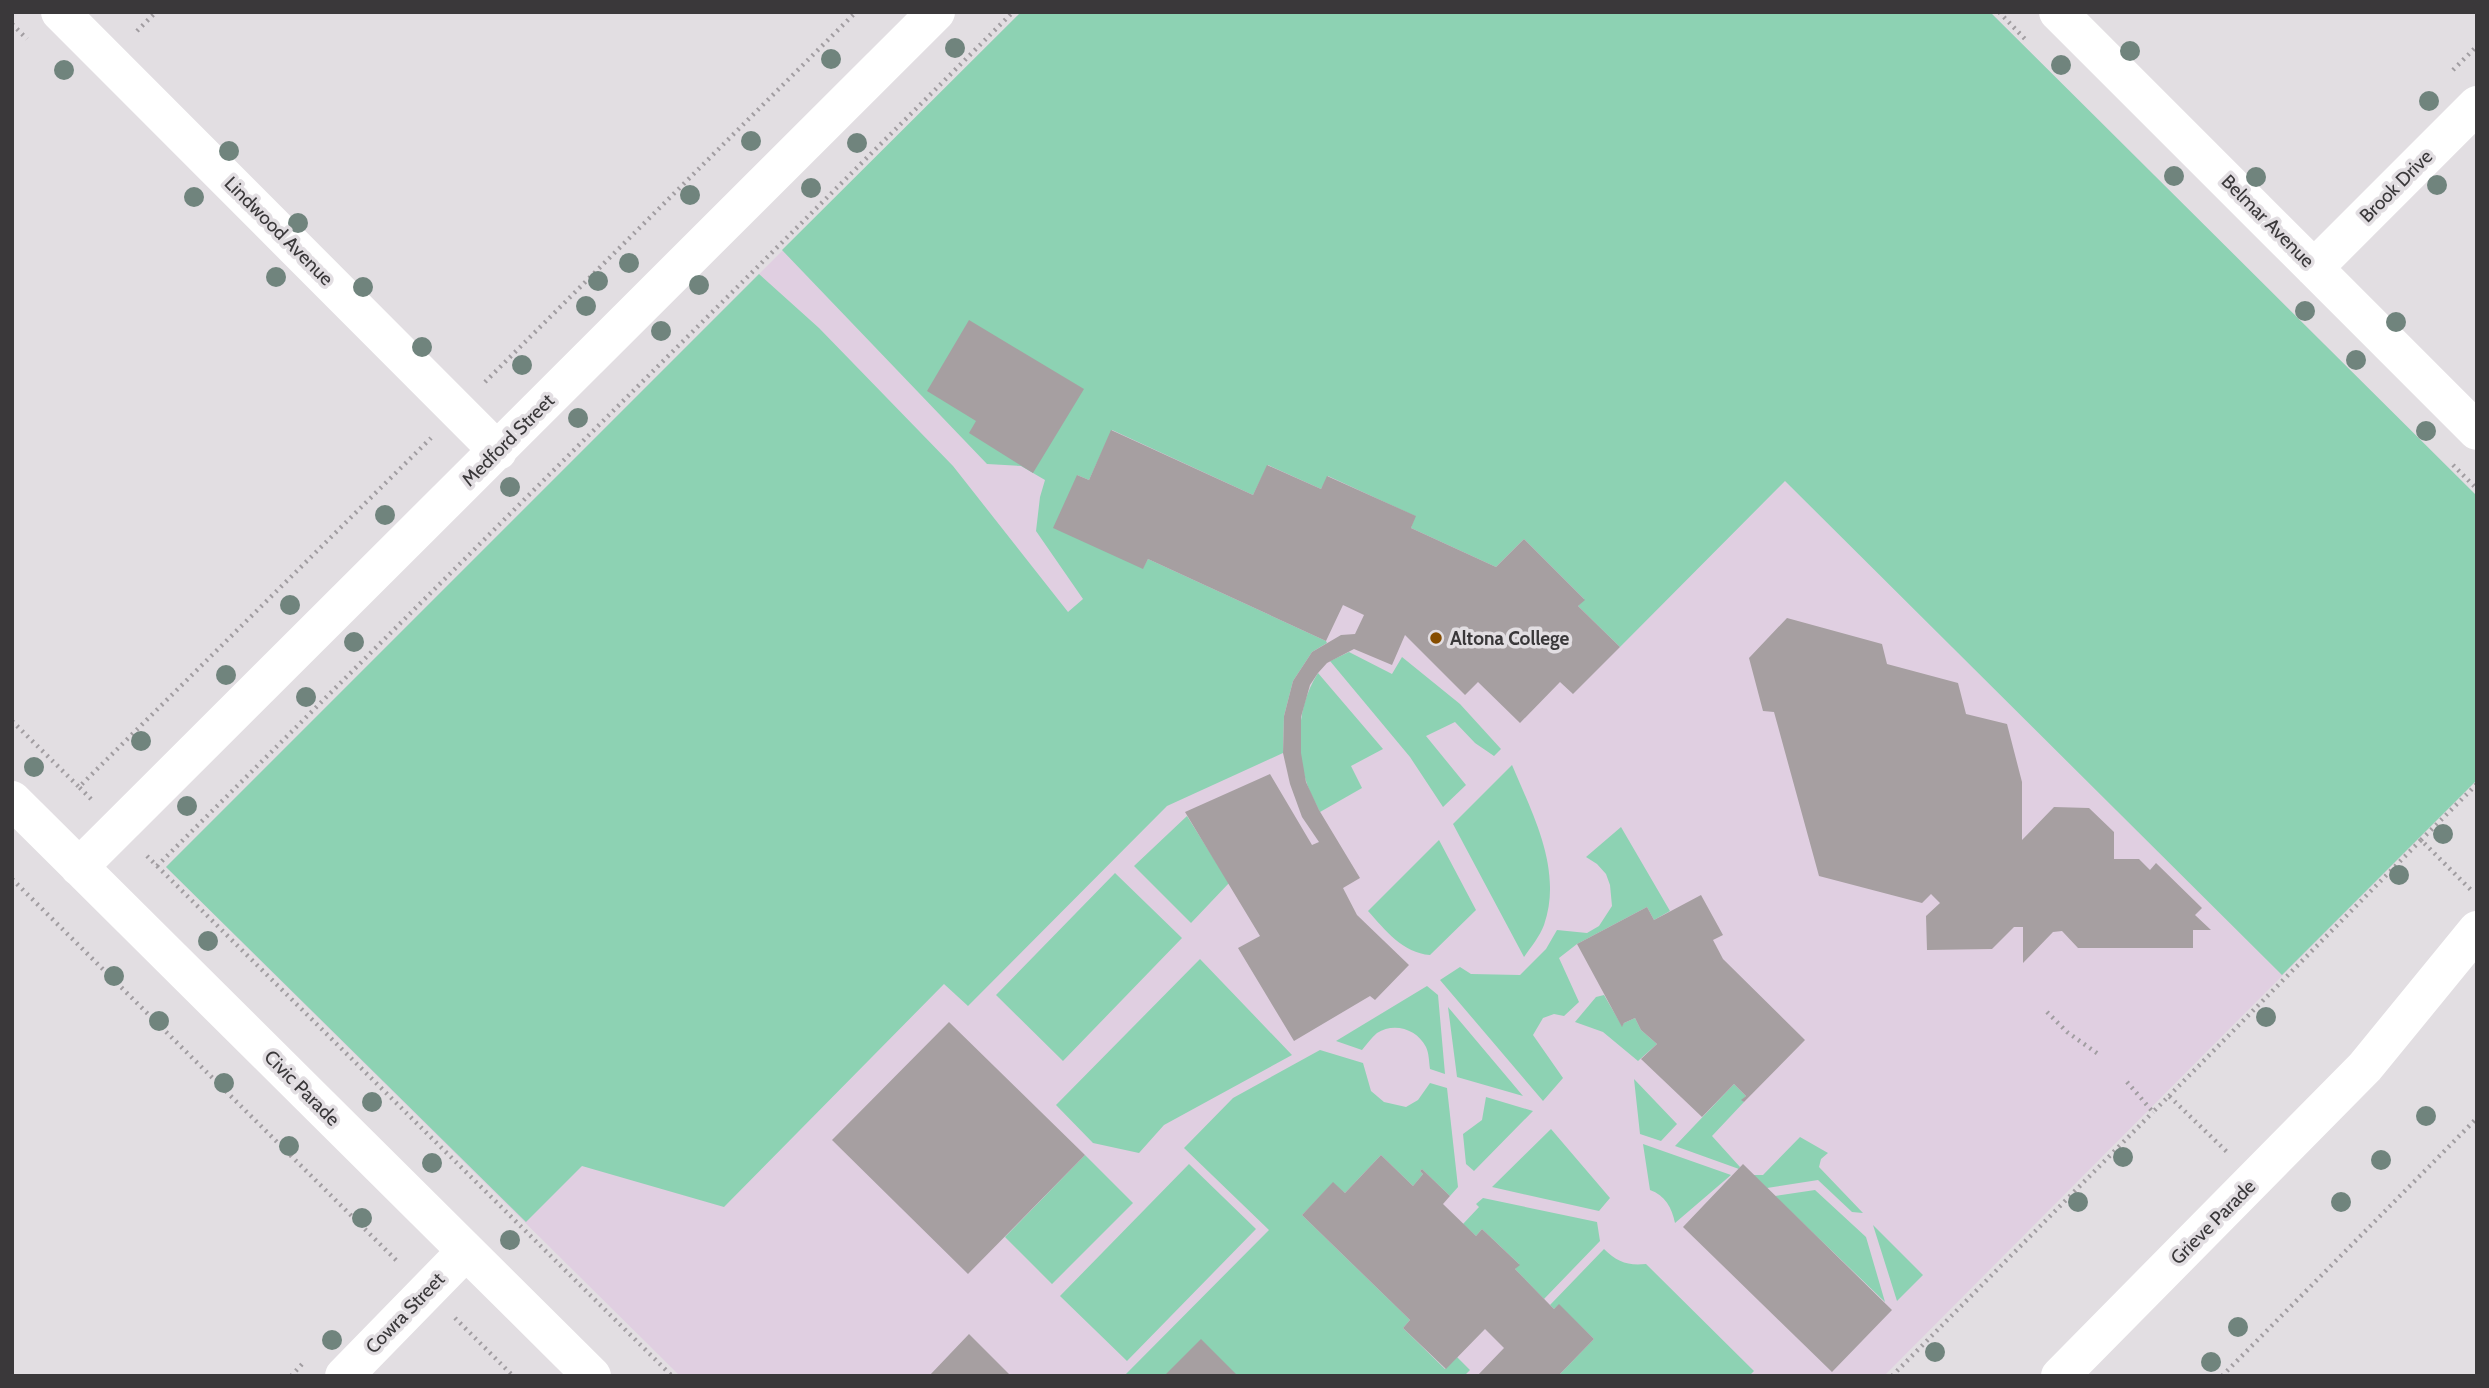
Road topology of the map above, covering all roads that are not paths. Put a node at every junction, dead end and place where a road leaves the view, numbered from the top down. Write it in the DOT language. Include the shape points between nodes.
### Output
graph roads {
  1 [pos="936,12"];
  2 [pos="2058,12"];
  3 [pos="92,21"];
  4 [pos="2477,105"];
  5 [pos="2315,268"];
  6 [pos="2477,431"];
  7 [pos="498,450"];
  8 [pos="12,800"];
  9 [pos="79,867"];
  10 [pos="2477,930"];
  11 [pos="2477,972"];
  12 [pos="2365,1067"];
  13 [pos="466,1251"];
  14 [pos="344,1376"];
  15 [pos="592,1376"];
  16 [pos="2060,1376"];
  1 -- 7 [label="street, Medford Street"];
  2 -- 5 [label="street, Belmar Avenue"];
  3 -- 7 [label="street, Lindwood Avenue"];
  4 -- 5 [label="street, Brook Drive"];
  5 -- 6 [label="street, Belmar Avenue"];
  7 -- 9 [label="street, Medford Street"];
  8 -- 9 [label="street, Civic Parade"];
  9 -- 13 [label="street, Civic Parade"];
  10 -- 12 [label="street, Grieve Parade"];
  11 -- 12 [label="street, Grieve Parade"];
  12 -- 16 [label="street, Grieve Parade"];
  13 -- 14 [label="street, Cowra Street"];
  13 -- 15 [label="street, Civic Parade"];
}
